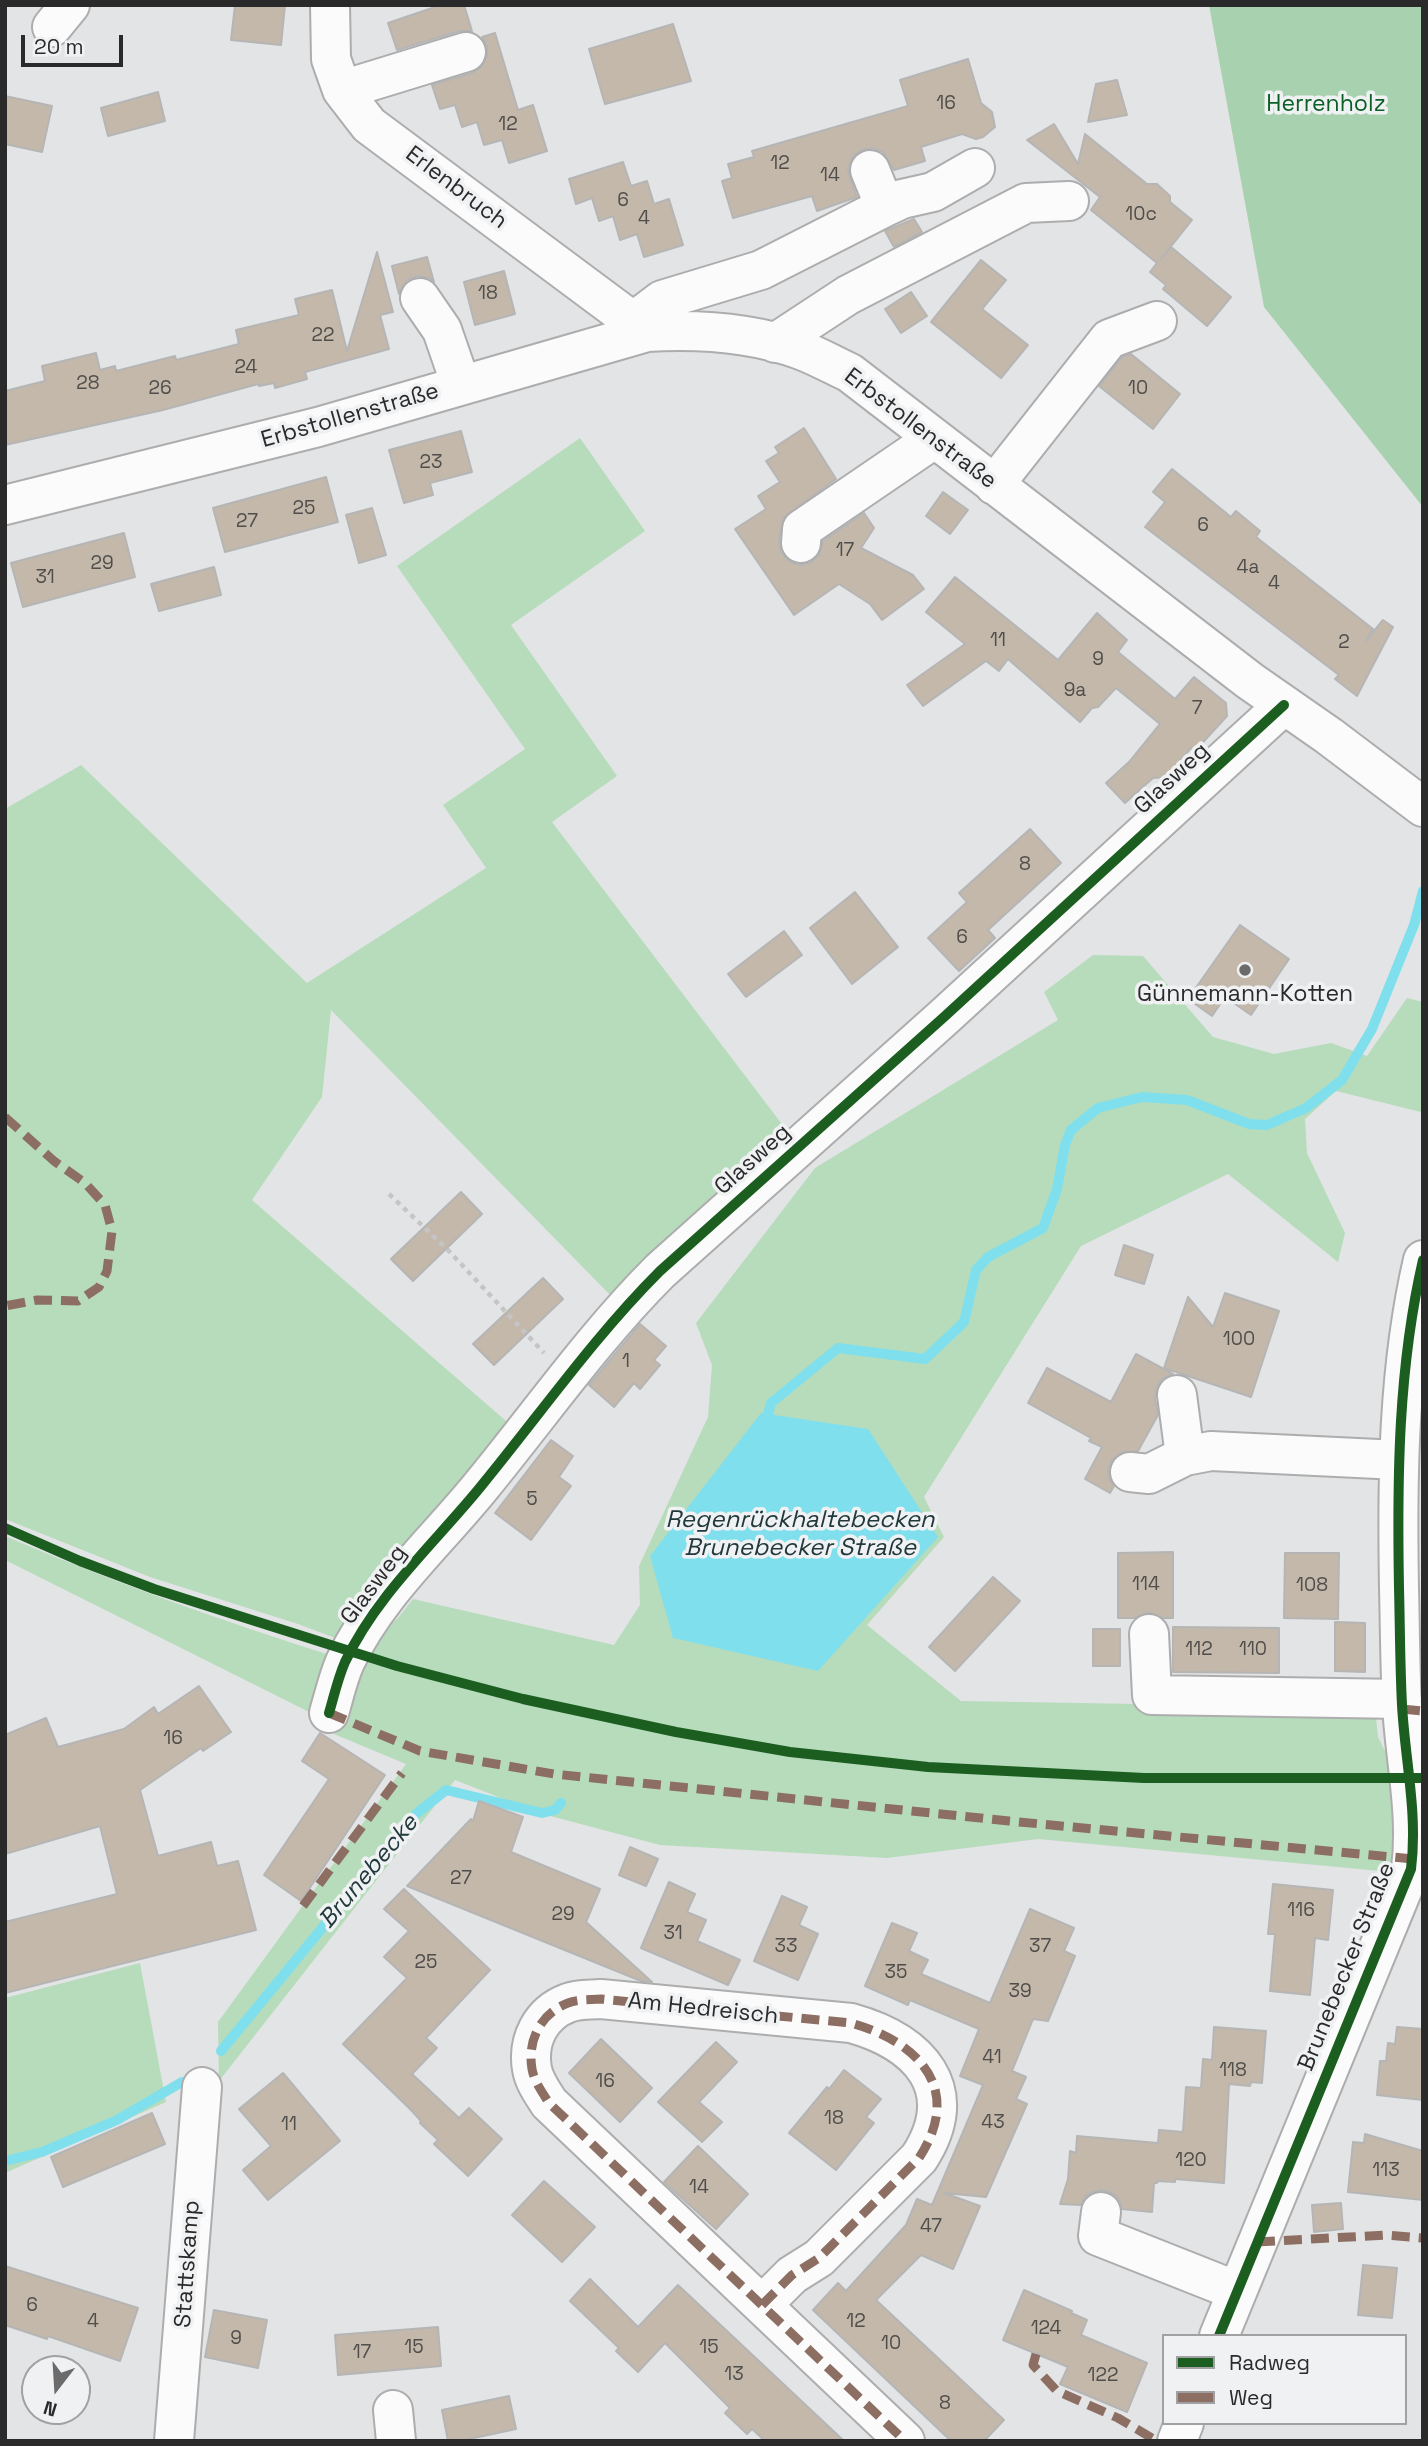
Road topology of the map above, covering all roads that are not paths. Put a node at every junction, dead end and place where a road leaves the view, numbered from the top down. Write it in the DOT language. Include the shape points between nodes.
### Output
graph roads {
  1 [pos="330,5"];
  2 [pos="466,52"];
  3 [pos="342,90"];
  4 [pos="975,168"];
  5 [pos="870,170"];
  6 [pos="1069,201"];
  7 [pos="885,207"];
  8 [pos="420,298"];
  9 [pos="1157,321"];
  10 [pos="640,327"];
  11 [pos="775,343"];
  12 [pos="461,385"];
  13 [pos="934,439"];
  14 [pos="994,485"];
  15 [pos="5,505"];
  16 [pos="801,543"];
  17 [pos="1284,705"];
  18 [pos="1423,807"];
  19 [pos="1423,1260"];
  20 [pos="1177,1395"];
  21 [pos="1185,1457"];
  22 [pos="1399,1460"];
  23 [pos="1130,1472"];
  24 [pos="1149,1634"];
  25 [pos="1402,1699"];
  26 [pos="329,1713"];
  27 [pos="1417,1870"];
  28 [pos="202,2087"];
  29 [pos="1101,2212"];
  30 [pos="1237,2291"];
  31 [pos="762,2305"];
  32 [pos="1220,2334"];
  33 [pos="174,2441"];
  34 [pos="905,2441"];
  1 -- 3 [label="street, Erlenbruch" via="331,59"];
  2 -- 3 [label="street"];
  3 -- 10 [label="street, Erlenbruch" via="369,125"];
  4 -- 7 [label="street" via="933,192"];
  5 -- 7 [label="street"];
  6 -- 11 [label="street" via="1026,203 848,295"];
  7 -- 10 [label="street" via="761,270 662,300"];
  8 -- 12 [label="street" via="442,330"];
  9 -- 14 [label="street" via="1109,339"];
  10 -- 11 [label="street, Erbstollenstraße" via="746,336"];
  10 -- 12 [label="street, Erbstollenstraße"];
  11 -- 13 [label="street, Erbstollenstraße" via="850,373"];
  12 -- 15 [label="street, Erbstollenstraße" via="318,427"];
  13 -- 14 [label="street, Erbstollenstraße"];
  13 -- 16 [label="street" via="802,530"];
  14 -- 17 [label="street, Erbstollenstraße"];
  17 -- 18 [label="street, Erbstollenstraße"];
  17 -- 26 [label="street, Glasweg" via="626,1304 389,1593 344,1664"];
  19 -- 22 [label="street, Brunebecker Straße" via="1401,1401"];
  20 -- 21 [label="street"];
  21 -- 22 [label="street" via="1211,1451"];
  21 -- 23 [label="street" via="1149,1474"];
  22 -- 25 [label="street, Brunebecker Straße"];
  24 -- 25 [label="street" via="1152,1695"];
  25 -- 27 [label="street, Brunebecker Straße"];
  27 -- 30 [label="street, Brunebecker Straße"];
  28 -- 33 [label="street, Stattskamp"];
  29 -- 30 [label="street" via="1098,2235"];
  30 -- 32 [label="street, Brunebecker Straße"];
  31 -- 31 [label="street, Am Hedreisch" via="549,2103 532,2070 531,2054 540,2023 552,2010 570,2002 601,1999 851,2023 895,2039 927,2070 935,2094 936,2121 919,2158 819,2258 792,2275"];
  31 -- 34 [label="street, Am Hedreisch"];
}
